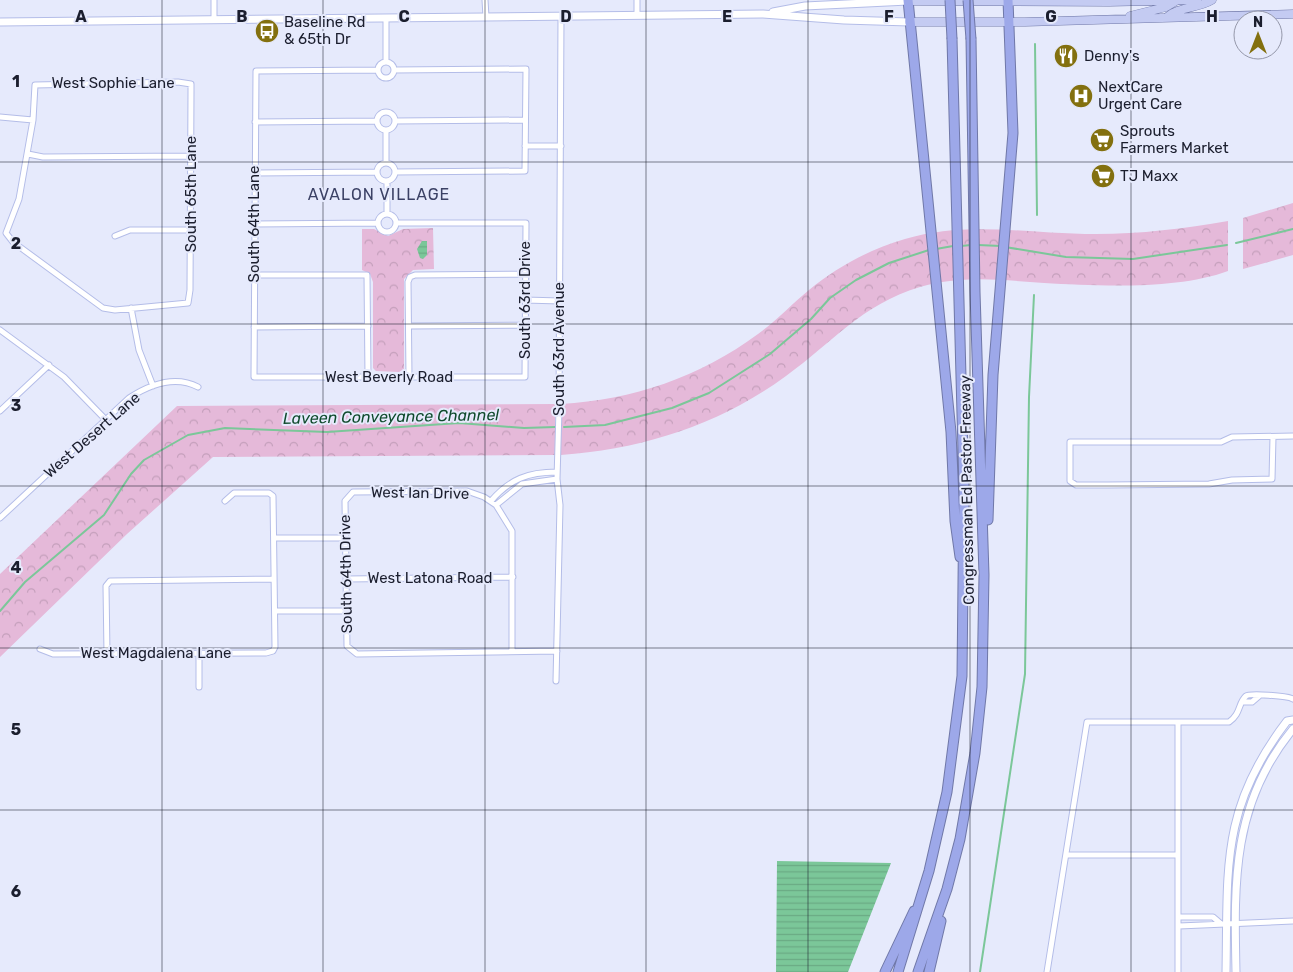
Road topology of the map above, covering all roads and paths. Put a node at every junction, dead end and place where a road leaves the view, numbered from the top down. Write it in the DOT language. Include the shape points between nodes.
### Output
graph roads {
  1 [pos="214,0"];
  2 [pos="485,0"];
  3 [pos="636,0"];
  4 [pos="950,0"];
  5 [pos="968,0"];
  6 [pos="1008,0"];
  7 [pos="1176,0"];
  8 [pos="1197,0"];
  9 [pos="1212,0"];
  10 [pos="908,1"];
  11 [pos="763,14"];
  12 [pos="1293,14"];
  13 [pos="561,16"];
  14 [pos="637,16"];
  15 [pos="486,17"];
  16 [pos="1167,17"];
  17 [pos="386,18"];
  18 [pos="1124,19"];
  19 [pos="214,20"];
  20 [pos="0,22"];
  21 [pos="909,22"];
  22 [pos="1009,22"];
  23 [pos="386,61"];
  24 [pos="377,70"];
  25 [pos="394,70"];
  26 [pos="190,84"];
  27 [pos="0,117"];
  28 [pos="33,120"];
  29 [pos="525,120"];
  30 [pos="377,121"];
  31 [pos="395,121"];
  32 [pos="255,122"];
  33 [pos="386,130"];
  34 [pos="525,146"];
  35 [pos="561,146"];
  36 [pos="28,154"];
  37 [pos="191,156"];
  38 [pos="386,163"];
  39 [pos="377,172"];
  40 [pos="395,172"];
  41 [pos="254,173"];
  42 [pos="387,181"];
  43 [pos="387,214"];
  44 [pos="378,223"];
  45 [pos="396,223"];
  46 [pos="254,224"];
  47 [pos="190,230"];
  48 [pos="115,236"];
  49 [pos="526,274"];
  50 [pos="254,275"];
  51 [pos="526,300"];
  52 [pos="560,300"];
  53 [pos="131,308"];
  54 [pos="525,325"];
  55 [pos="368,326"];
  56 [pos="409,326"];
  57 [pos="254,327"];
  58 [pos="0,330"];
  59 [pos="49,365"];
  60 [pos="254,377"];
  61 [pos="368,377"];
  62 [pos="409,377"];
  63 [pos="525,377"];
  64 [pos="153,386"];
  65 [pos="198,387"];
  66 [pos="0,411"];
  67 [pos="105,419"];
  68 [pos="1273,436"];
  69 [pos="1293,436"];
  70 [pos="557,472"];
  71 [pos="557,479"];
  72 [pos="348,496"];
  73 [pos="225,501"];
  74 [pos="493,503"];
  75 [pos="0,518"];
  76 [pos="274,538"];
  77 [pos="346,538"];
  78 [pos="984,575"];
  79 [pos="513,577"];
  80 [pos="964,577"];
  81 [pos="274,579"];
  82 [pos="347,579"];
  83 [pos="275,611"];
  84 [pos="347,611"];
  85 [pos="40,650"];
  86 [pos="512,651"];
  87 [pos="557,651"];
  88 [pos="107,654"];
  89 [pos="199,654"];
  90 [pos="556,681"];
  91 [pos="199,687"];
  92 [pos="1293,699"];
  93 [pos="1293,720"];
  94 [pos="1178,722"];
  95 [pos="1293,729"];
  96 [pos="1066,855"];
  97 [pos="1178,855"];
  98 [pos="947,889"];
  99 [pos="922,895"];
  100 [pos="1178,917"];
  101 [pos="1293,921"];
  102 [pos="1227,923"];
  103 [pos="1179,926"];
  104 [pos="885,972"];
  105 [pos="898,972"];
  106 [pos="918,972"];
  107 [pos="929,972"];
  108 [pos="1047,972"];
  109 [pos="1178,972"];
  110 [pos="1226,972"];
  111 [pos="1236,972"];
  1 -- 19 [label="street"];
  2 -- 15 [label="street"];
  3 -- 14 [label="street"];
  4 -- 80 [label="highway, Congressman Ed Pastor Freeway, bridge"];
  5 -- 78 [label="highway, Congressman Ed Pastor Freeway, bridge"];
  6 -- 7 [label="main road"];
  6 -- 10 [label="main road"];
  6 -- 22 [label="highway"];
  7 -- 8 [label="main road"];
  7 -- 18 [label="main road" via="1166,7"];
  9 -- 16 [label="main road" via="1200,7 1175,10"];
  10 -- 11 [label="main road" via="805,6"];
  10 -- 21 [label="highway"];
  11 -- 14 [label="main road"];
  11 -- 21 [label="main road"];
  12 -- 16 [label="main road"];
  13 -- 14 [label="main road"];
  13 -- 15 [label="main road"];
  13 -- 35 [label="street, South 63rd Avenue"];
  15 -- 17 [label="main road"];
  16 -- 18 [label="main road"];
  17 -- 19 [label="main road"];
  17 -- 23 [label="street"];
  18 -- 22 [label="main road"];
  19 -- 20 [label="main road"];
  21 -- 22 [label="main road"];
  21 -- 80 [label="highway" via="951,432 954,521"];
  22 -- 78 [label="highway" via="1013,133 993,375 988,549"];
  23 -- 24 [label="street" via="379,64"];
  23 -- 25 [label="street"];
  24 -- 25 [label="street" via="384,78 391,76"];
  24 -- 32 [label="street, South 64th Lane" via="256,71"];
  25 -- 29 [label="street" via="526,69"];
  26 -- 28 [label="street, West Sophie Lane" via="35,84"];
  26 -- 37 [label="street, South 65th Lane"];
  27 -- 28 [label="street"];
  28 -- 36 [label="street"];
  29 -- 31 [label="street"];
  29 -- 34 [label="street"];
  30 -- 31 [label="street" via="382,113 388,112"];
  30 -- 32 [label="street"];
  30 -- 33 [label="street"];
  31 -- 33 [label="street" via="394,126"];
  32 -- 41 [label="street, South 64th Lane"];
  33 -- 38 [label="street"];
  34 -- 35 [label="street"];
  34 -- 40 [label="street" via="525,171"];
  35 -- 52 [label="street, South 63rd Avenue"];
  36 -- 37 [label="street" via="43,157"];
  36 -- 53 [label="street" via="17,208 6,233 13,242 103,308"];
  37 -- 47 [label="street, South 65th Lane"];
  38 -- 39 [label="street"];
  38 -- 40 [label="street" via="392,165"];
  39 -- 41 [label="street"];
  39 -- 42 [label="street" via="379,178"];
  40 -- 42 [label="street" via="392,180"];
  41 -- 46 [label="street, South 64th Lane"];
  42 -- 43 [label="street"];
  43 -- 44 [label="street" via="379,218"];
  43 -- 45 [label="street"];
  44 -- 45 [label="street" via="385,232 392,230"];
  44 -- 46 [label="street"];
  45 -- 49 [label="street, South 63rd Drive" via="526,223"];
  46 -- 50 [label="street, South 64th Lane"];
  47 -- 48 [label="street" via="130,230"];
  47 -- 53 [label="street, South 65th Lane" via="188,303"];
  49 -- 51 [label="street, South 63rd Drive"];
  49 -- 56 [label="street" via="410,277"];
  50 -- 55 [label="street" via="366,275"];
  50 -- 57 [label="street, South 64th Lane"];
  51 -- 52 [label="street"];
  51 -- 54 [label="street, South 63rd Drive"];
  52 -- 70 [label="street, South 63rd Avenue"];
  53 -- 64 [label="street" via="139,350"];
  54 -- 56 [label="street"];
  54 -- 63 [label="street, South 63rd Drive"];
  55 -- 57 [label="street"];
  55 -- 61 [label="street"];
  56 -- 62 [label="street"];
  57 -- 60 [label="street, South 64th Lane"];
  58 -- 59 [label="street"];
  59 -- 66 [label="street"];
  59 -- 67 [label="street"];
  60 -- 61 [label="street, West Beverly Road"];
  61 -- 62 [label="street, West Beverly Road"];
  62 -- 63 [label="street, West Beverly Road"];
  64 -- 65 [label="street, West Desert Lane" via="188,382"];
  64 -- 67 [label="street, West Desert Lane" via="129,398"];
  67 -- 75 [label="street, West Desert Lane"];
  68 -- 68 [label="street" via="1232,437 1221,442 1070,442 1070,481 1076,485 1108,486 1272,479"];
  68 -- 69 [label="street"];
  70 -- 71 [label="street, South 63rd Avenue"];
  70 -- 74 [label="street, West Ian Drive" via="518,477 501,489"];
  71 -- 74 [label="street" via="522,484"];
  71 -- 87 [label="street, South 63rd Avenue" via="560,505"];
  72 -- 74 [label="street, West Ian Drive" via="353,492 467,491"];
  72 -- 77 [label="street, South 64th Drive" via="345,501"];
  73 -- 76 [label="street" via="234,493 269,493 273,496"];
  74 -- 79 [label="street" via="512,531"];
  76 -- 77 [label="street"];
  76 -- 81 [label="street"];
  77 -- 82 [label="street, South 64th Drive"];
  78 -- 98 [label="highway, Congressman Ed Pastor Freeway" via="982,687 975,753 966,813"];
  79 -- 82 [label="street, West Latona Road"];
  79 -- 86 [label="street"];
  80 -- 99 [label="highway, Congressman Ed Pastor Freeway" via="958,719 947,792"];
  81 -- 83 [label="street"];
  81 -- 88 [label="street" via="110,581 106,586"];
  82 -- 84 [label="street, South 64th Drive"];
  83 -- 84 [label="street"];
  83 -- 89 [label="street, West Magdalena Lane" via="273,651"];
  84 -- 86 [label="street, South 64th Drive" via="347,646 357,654"];
  85 -- 88 [label="street, West Magdalena Lane" via="53,654"];
  86 -- 87 [label="street"];
  87 -- 90 [label="street, South 63rd Avenue"];
  88 -- 89 [label="street, West Magdalena Lane"];
  89 -- 91 [label="street"];
  92 -- 94 [label="street" via="1246,695 1236,717 1229,722"];
  93 -- 102 [label="main road" via="1286,720 1268,745 1239,805 1228,853"];
  94 -- 96 [label="street" via="1087,722"];
  94 -- 97 [label="street"];
  95 -- 102 [label="main road" via="1268,763 1247,814 1239,843"];
  96 -- 97 [label="street"];
  96 -- 108 [label="street"];
  97 -- 100 [label="street"];
  98 -- 106 [label="highway, Congressman Ed Pastor Freeway"];
  98 -- 107 [label="highway"];
  99 -- 104 [label="highway"];
  99 -- 105 [label="highway, Congressman Ed Pastor Freeway"];
  100 -- 102 [label="street" via="1213,917"];
  100 -- 103 [label="street"];
  101 -- 102 [label="street"];
  102 -- 103 [label="street"];
  102 -- 110 [label="main road"];
  102 -- 111 [label="main road"];
  103 -- 109 [label="street"];
}
